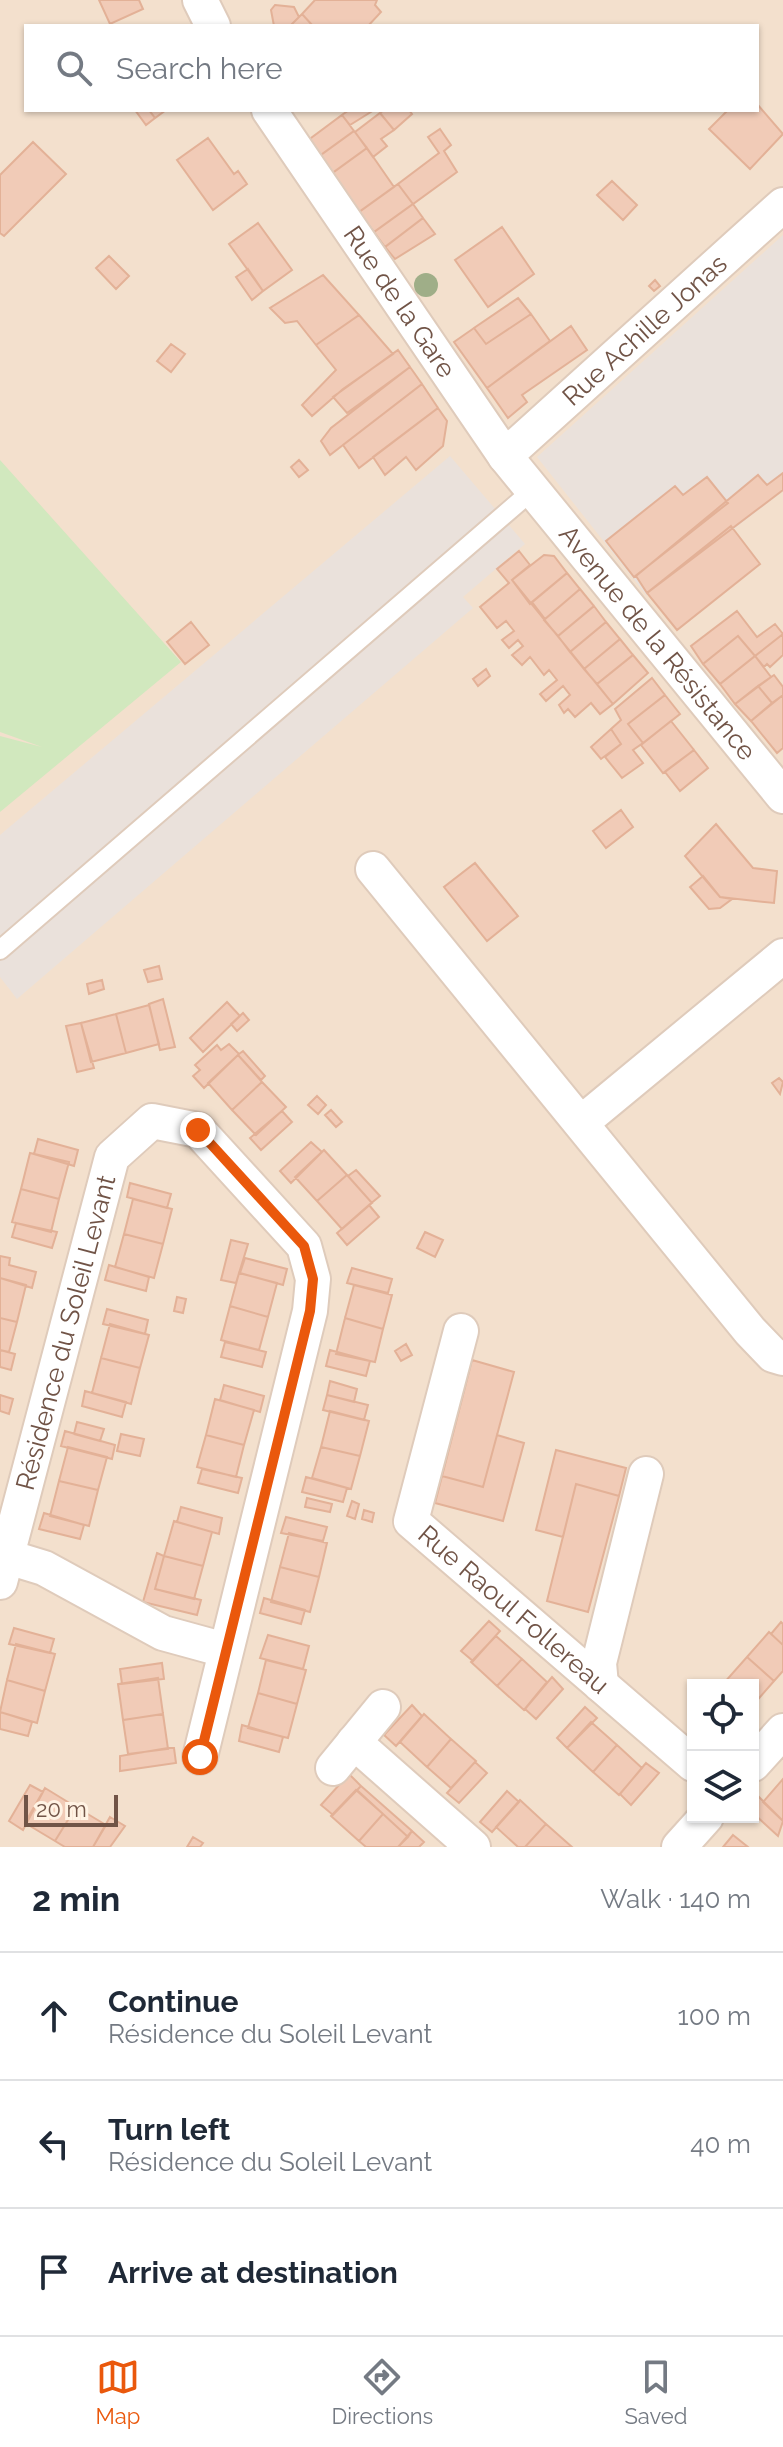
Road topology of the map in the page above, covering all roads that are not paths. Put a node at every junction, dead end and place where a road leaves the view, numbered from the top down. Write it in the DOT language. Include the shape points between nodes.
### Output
graph roads {
  1 [pos="200,0"];
  2 [pos="212,24"];
  3 [pos="270,112"];
  4 [pos="783,205"];
  5 [pos="505,456"];
  6 [pos="534,489"];
  7 [pos="783,796"];
  8 [pos="373,869"];
  9 [pos="0,950"];
  10 [pos="783,956"];
  11 [pos="581,1123"];
  12 [pos="461,1331"];
  13 [pos="783,1358"];
  14 [pos="646,1474"];
  15 [pos="4,1569"];
  16 [pos="225,1650"];
  17 [pos="601,1685"];
  18 [pos="383,1707"];
  19 [pos="783,1731"];
  20 [pos="200,1757"];
  21 [pos="759,1757"];
  22 [pos="687,1759"];
  23 [pos="701,1823"];
  24 [pos="473,1847"];
  25 [pos="679,1847"];
  1 -- 2 [label="street"];
  3 -- 5 [label="street, Rue de la Gare"];
  4 -- 5 [label="street, Rue Achille Jonas"];
  5 -- 6 [label="street, Rue de la Gare"];
  6 -- 7 [label="street, Avenue de la Résistance"];
  6 -- 9 [label="lane"];
  8 -- 11 [label="street"];
  10 -- 11 [label="street"];
  11 -- 13 [label="street" via="750,1331 773,1355"];
  12 -- 17 [label="street, Rue Raoul Follereau" via="411,1521"];
  14 -- 17 [label="street" via="599,1663"];
  15 -- 16 [label="street, Résidence du Soleil Levant" via="44,1568 163,1633"];
  15 -- 16 [label="street, Résidence du Soleil Levant" via="112,1157 152,1121 198,1130 304,1246 313,1279 310,1311"];
  16 -- 20 [label="street, Résidence du Soleil Levant"];
  17 -- 22 [label="street, Rue Raoul Follereau"];
  18 -- 24 [label="street" via="343,1755"];
  19 -- 21 [label="street"];
  23 -- 25 [label="street"];
}
